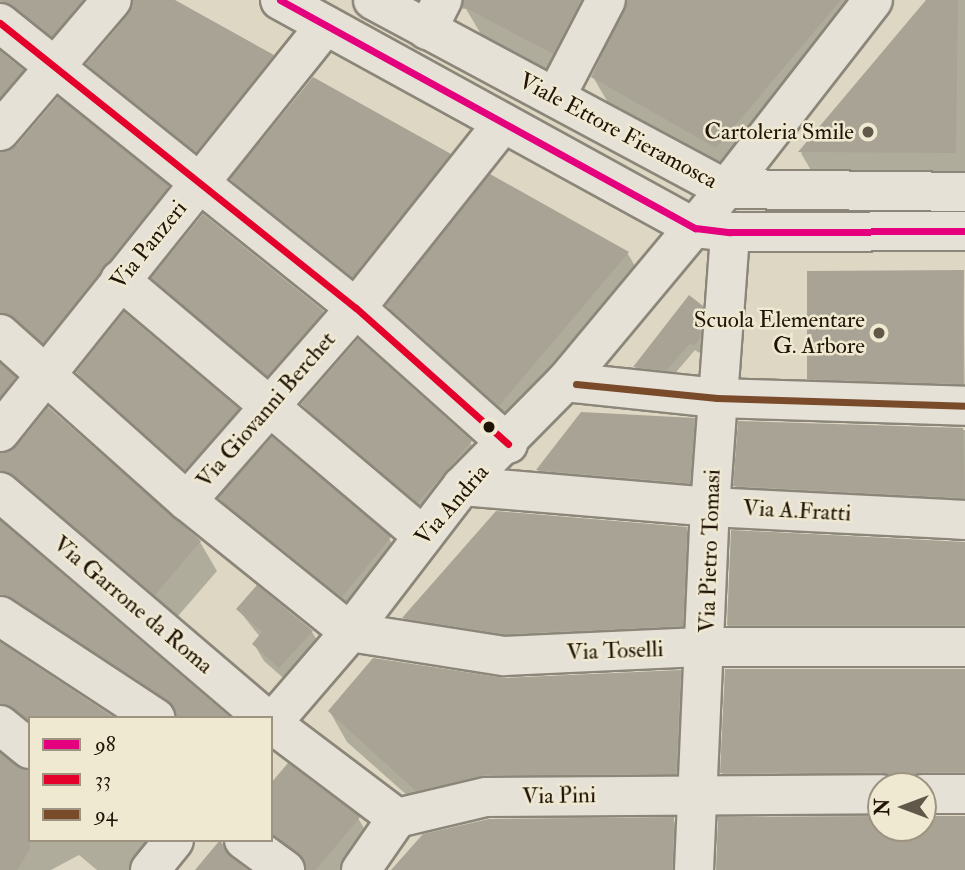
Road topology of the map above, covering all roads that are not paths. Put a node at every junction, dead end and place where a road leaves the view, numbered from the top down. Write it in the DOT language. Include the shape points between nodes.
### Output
graph roads {
  1 [pos="112,0"];
  2 [pos="280,0"];
  3 [pos="373,0"];
  4 [pos="606,0"];
  5 [pos="873,0"];
  6 [pos="434,15"];
  7 [pos="0,23"];
  8 [pos="326,25"];
  9 [pos="55,67"];
  10 [pos="556,96"];
  11 [pos="503,123"];
  12 [pos="0,131"];
  13 [pos="200,181"];
  14 [pos="726,189"];
  15 [pos="965,192"];
  16 [pos="712,230"];
  17 [pos="965,231"];
  18 [pos="120,280"];
  19 [pos="356,308"];
  20 [pos="0,334"];
  21 [pos="45,378"];
  22 [pos="565,383"];
  23 [pos="717,398"];
  24 [pos="270,404"];
  25 [pos="965,407"];
  26 [pos="0,432"];
  27 [pos="508,444"];
  28 [pos="462,486"];
  29 [pos="0,492"];
  30 [pos="187,501"];
  31 [pos="710,507"];
  32 [pos="965,520"];
  33 [pos="423,536"];
  34 [pos="0,616"];
  35 [pos="350,632"];
  36 [pos="706,647"];
  37 [pos="965,647"];
  38 [pos="152,716"];
  39 [pos="263,716"];
  40 [pos="273,721"];
  41 [pos="0,725"];
  42 [pos="273,725"];
  43 [pos="28,746"];
  44 [pos="700,794"];
  45 [pos="867,794"];
  46 [pos="937,794"];
  47 [pos="965,794"];
  48 [pos="397,818"];
  49 [pos="247,842"];
  50 [pos="285,870"];
  51 [pos="361,870"];
  52 [pos="694,870"];
  1 -- 9 [label="street"];
  2 -- 8 [label="street, Viale Ettore Fieramosca"];
  3 -- 6 [label="street, Viale Ettore Fieramosca"];
  4 -- 10 [label="street"];
  5 -- 14 [label="street, Via Andria"];
  6 -- 10 [label="street, Viale Ettore Fieramosca"];
  7 -- 9 [label="street"];
  8 -- 11 [label="street, Viale Ettore Fieramosca"];
  8 -- 13 [label="street, Via Panzeri"];
  9 -- 12 [label="street"];
  9 -- 13 [label="street"];
  10 -- 14 [label="street, Viale Ettore Fieramosca"];
  11 -- 16 [label="street, Viale Ettore Fieramosca"];
  11 -- 19 [label="street, Via Giovanni Berchet"];
  13 -- 18 [label="street, Via Panzeri"];
  13 -- 19 [label="street"];
  14 -- 15 [label="street, Viale Ettore Fieramosca"];
  14 -- 16 [label="street, Via Andria"];
  16 -- 17 [label="street, Viale Ettore Fieramosca"];
  16 -- 22 [label="street, Via Andria"];
  16 -- 23 [label="street, Via Pietro Tomasi"];
  18 -- 21 [label="street, Via Panzeri"];
  18 -- 24 [label="street"];
  19 -- 24 [label="street, Via Giovanni Berchet"];
  19 -- 27 [label="street"];
  20 -- 21 [label="street"];
  21 -- 26 [label="street, Via Panzeri"];
  21 -- 30 [label="street"];
  22 -- 23 [label="street"];
  22 -- 27 [label="street, Via Andria"];
  23 -- 25 [label="street"];
  23 -- 31 [label="street, Via Pietro Tomasi"];
  24 -- 30 [label="street, Via Giovanni Berchet"];
  24 -- 33 [label="street"];
  27 -- 28 [label="street, Via Andria"];
  28 -- 31 [label="street, Via A.Fratti"];
  28 -- 33 [label="street, Via Andria"];
  29 -- 39 [label="street, Via Garrone da Roma"];
  30 -- 35 [label="street"];
  31 -- 32 [label="street, Via A.Fratti"];
  31 -- 36 [label="street, Via Pietro Tomasi"];
  33 -- 35 [label="street, Via Andria"];
  34 -- 38 [label="street"];
  35 -- 36 [label="street, Via Toselli" via="504,656"];
  35 -- 40 [label="street, Via Andria"];
  36 -- 37 [label="street, Via Toselli"];
  36 -- 44 [label="street, Via Pietro Tomasi"];
  41 -- 43 [label="street"];
  42 -- 48 [label="street"];
  44 -- 45 [label="street, Via Pini"];
  44 -- 48 [label="street, Via Pini" via="486,797"];
  44 -- 52 [label="street, Via Pietro Tomasi"];
  46 -- 47 [label="street"];
  48 -- 51 [label="street"];
  49 -- 50 [label="street"];
}
